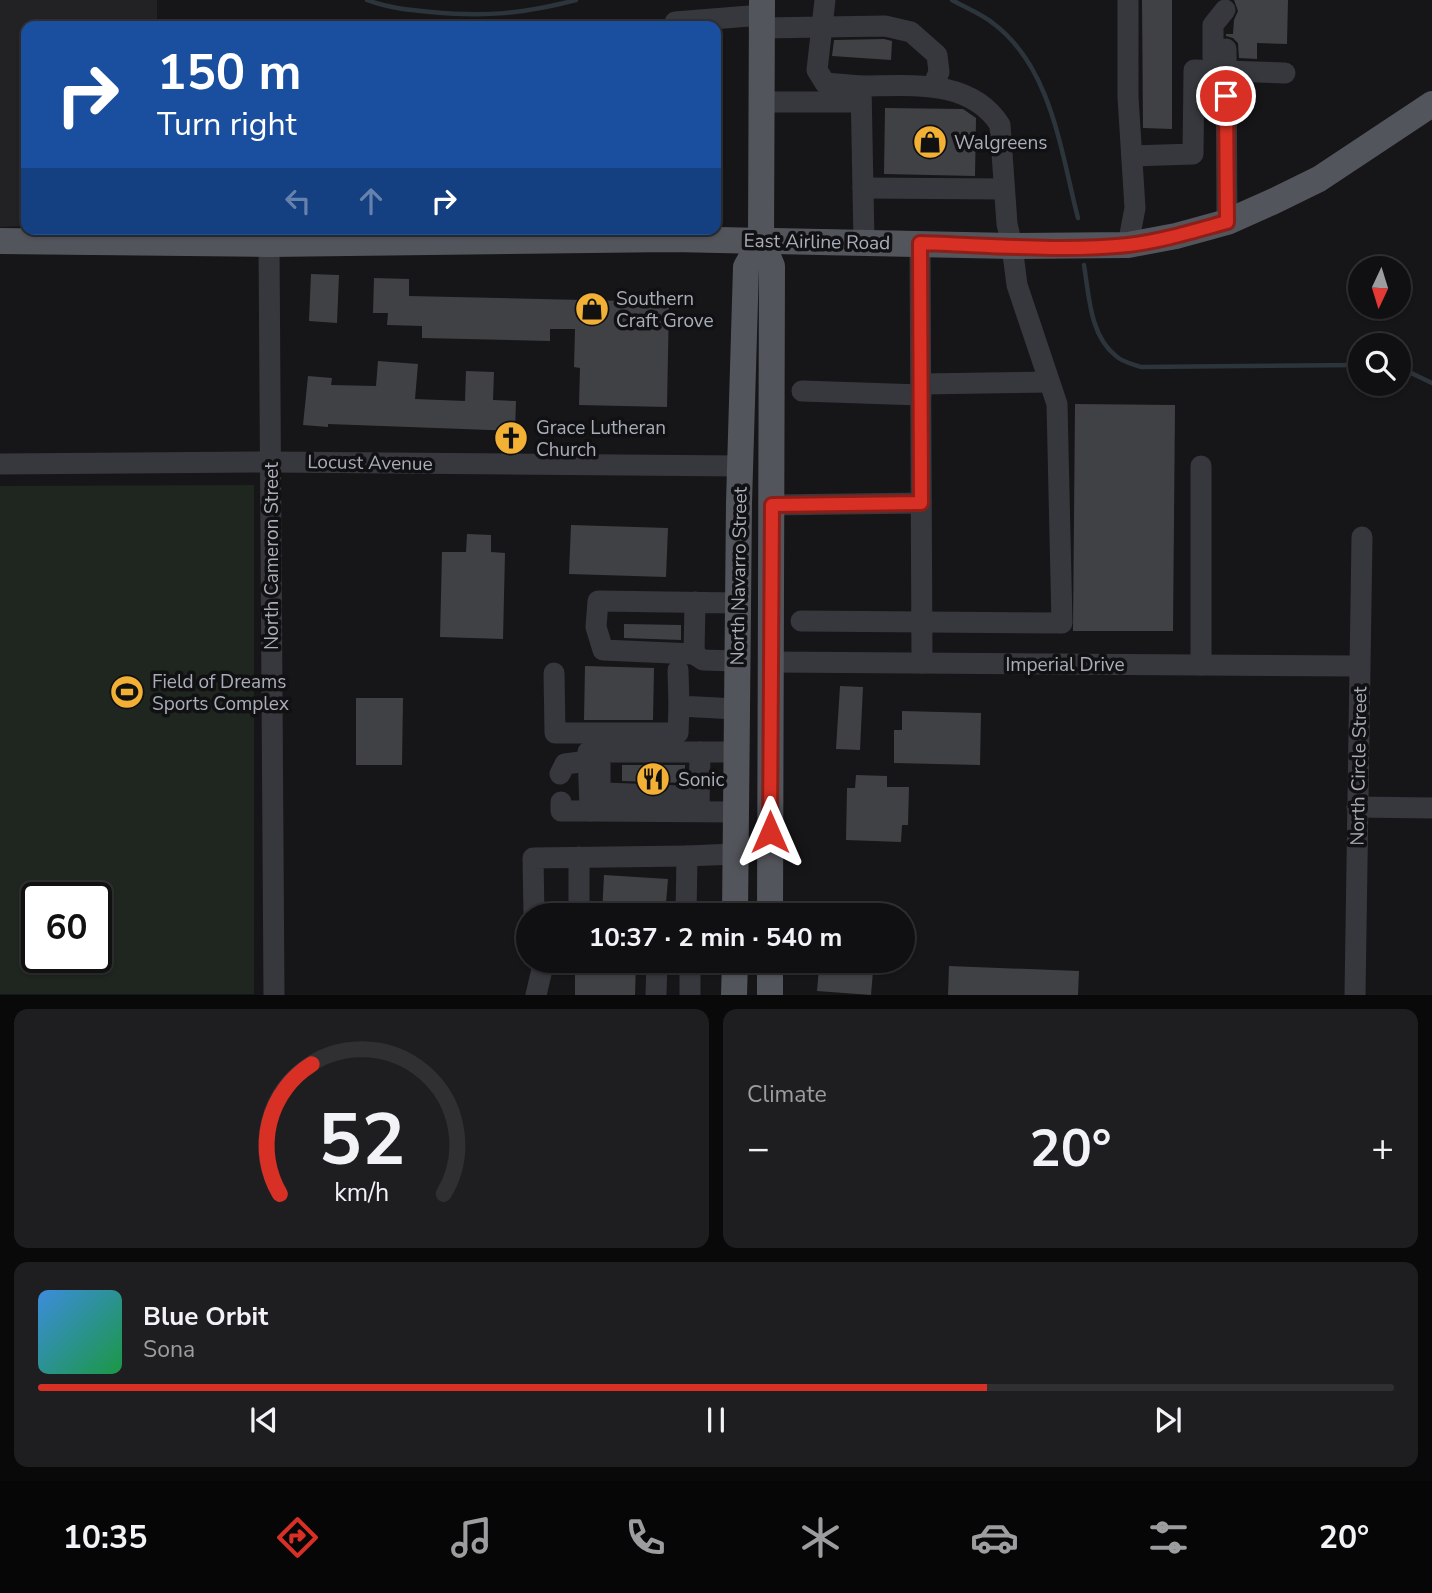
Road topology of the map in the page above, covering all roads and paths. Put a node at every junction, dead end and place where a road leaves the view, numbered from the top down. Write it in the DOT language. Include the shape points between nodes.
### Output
graph roads {
  1 [pos="825,0"];
  2 [pos="1128,0"];
  3 [pos="1225,5"];
  4 [pos="762,14"];
  5 [pos="715,21"];
  6 [pos="822,25"];
  7 [pos="1226,51"];
  8 [pos="1285,73"];
  9 [pos="933,86"];
  10 [pos="861,94"];
  11 [pos="762,102"];
  12 [pos="1432,104"];
  13 [pos="1132,156"];
  14 [pos="863,188"];
  15 [pos="1004,190"];
  16 [pos="1227,222"];
  17 [pos="546,235"];
  18 [pos="761,240"];
  19 [pos="0,242"];
  20 [pos="864,242"];
  21 [pos="920,243"];
  22 [pos="269,244"];
  23 [pos="1128,245"];
  24 [pos="1013,246"];
  25 [pos="1049,382"];
  26 [pos="921,389"];
  27 [pos="802,391"];
  28 [pos="270,461"];
  29 [pos="0,464"];
  30 [pos="740,466"];
  31 [pos="1201,466"];
  32 [pos="921,503"];
  33 [pos="772,505"];
  34 [pos="1362,537"];
  35 [pos="695,602"];
  36 [pos="738,603"];
  37 [pos="801,621"];
  38 [pos="922,622"];
  39 [pos="694,654"];
  40 [pos="736,661"];
  41 [pos="770,662"];
  42 [pos="922,663"];
  43 [pos="1200,665"];
  44 [pos="1359,666"];
  45 [pos="678,670"];
  46 [pos="554,673"];
  47 [pos="679,705"];
  48 [pos="736,709"];
  49 [pos="699,751"];
  50 [pos="736,752"];
  51 [pos="594,756"];
  52 [pos="560,774"];
  53 [pos="561,803"];
  54 [pos="1357,807"];
  55 [pos="1432,808"];
  56 [pos="590,811"];
  57 [pos="697,811"];
  58 [pos="735,812"];
  59 [pos="735,854"];
  60 [pos="687,856"];
  61 [pos="579,858"];
  62 [pos="534,903"];
  63 [pos="579,903"];
  64 [pos="686,903"];
  65 [pos="735,903"];
  66 [pos="770,903"];
  67 [pos="541,973"];
  68 [pos="657,973"];
  69 [pos="690,973"];
  70 [pos="735,973"];
  71 [pos="770,973"];
  72 [pos="274,995"];
  73 [pos="536,995"];
  74 [pos="656,995"];
  75 [pos="690,995"];
  76 [pos="734,995"];
  77 [pos="770,995"];
  78 [pos="1355,995"];
  1 -- 6 [label="street"];
  2 -- 13 [label="street"];
  3 -- 7 [label="street"];
  3 -- 7 [label="street" via="1213,25 1213,58"];
  4 -- 5 [label="street"];
  4 -- 6 [label="street"];
  4 -- 11 [label="main road, North Navarro Street"];
  6 -- 9 [label="street" via="885,26 911,32 937,55 939,72"];
  6 -- 10 [label="street" via="817,70 825,83"];
  7 -- 8 [label="street"];
  7 -- 13 [label="street" via="1194,71 1193,154"];
  7 -- 16 [label="street"];
  9 -- 10 [label="street"];
  9 -- 15 [label="street" via="971,96 1000,124"];
  10 -- 11 [label="street"];
  10 -- 14 [label="street"];
  11 -- 18 [label="main road, North Navarro Street"];
  12 -- 16 [label="main road, East Airline Road" via="1320,178"];
  13 -- 23 [label="street" via="1135,208"];
  14 -- 15 [label="street"];
  14 -- 20 [label="street"];
  15 -- 24 [label="street"];
  16 -- 23 [label="main road, East Airline Road"];
  17 -- 18 [label="main road, East Airline Road"];
  17 -- 22 [label="main road, East Airline Road"];
  18 -- 20 [label="main road, East Airline Road"];
  18 -- 30 [label="main road, North Navarro Street" via="746,267"];
  18 -- 33 [label="main road, North Navarro Street" via="772,266"];
  19 -- 22 [label="main road, East Airline Road"];
  20 -- 21 [label="main road, East Airline Road"];
  21 -- 24 [label="main road, East Airline Road"];
  21 -- 26 [label="street"];
  22 -- 28 [label="street, North Cameron Street"];
  23 -- 24 [label="main road, East Airline Road"];
  24 -- 25 [label="street" via="1017,285"];
  25 -- 26 [label="street"];
  25 -- 38 [label="street" via="1057,404 1062,623"];
  26 -- 27 [label="street"];
  26 -- 32 [label="street"];
  28 -- 29 [label="street, Locust Avenue"];
  28 -- 30 [label="street, Locust Avenue"];
  28 -- 72 [label="street, North Cameron Street"];
  30 -- 36 [label="main road, North Navarro Street"];
  31 -- 43 [label="street"];
  32 -- 33 [label="street"];
  32 -- 38 [label="street"];
  33 -- 41 [label="main road, North Navarro Street"];
  34 -- 44 [label="street, North Circle Street"];
  35 -- 36 [label="street"];
  35 -- 39 [label="street"];
  35 -- 39 [label="street" via="598,601 596,627 603,650"];
  36 -- 40 [label="main road, North Navarro Street"];
  37 -- 38 [label="street"];
  38 -- 42 [label="street"];
  39 -- 40 [label="street" via="703,660"];
  40 -- 48 [label="main road, North Navarro Street"];
  41 -- 42 [label="street, Imperial Drive"];
  41 -- 66 [label="main road, North Navarro Street"];
  42 -- 43 [label="street, Imperial Drive"];
  43 -- 44 [label="street, Imperial Drive"];
  44 -- 54 [label="street, North Circle Street"];
  45 -- 47 [label="street"];
  46 -- 47 [label="street" via="555,733 678,733"];
  47 -- 48 [label="street"];
  48 -- 50 [label="main road, North Navarro Street"];
  49 -- 50 [label="street"];
  49 -- 51 [label="street"];
  49 -- 57 [label="street"];
  50 -- 58 [label="main road, North Navarro Street"];
  51 -- 52 [label="street" via="565,764"];
  51 -- 56 [label="street"];
  51 -- 57 [label="street" via="605,793 682,796"];
  53 -- 56 [label="street" via="561,811"];
  54 -- 55 [label="street"];
  54 -- 78 [label="street, North Circle Street"];
  56 -- 57 [label="street"];
  57 -- 58 [label="street"];
  58 -- 59 [label="main road, North Navarro Street"];
  59 -- 60 [label="street"];
  59 -- 65 [label="main road, North Navarro Street"];
  60 -- 61 [label="street"];
  60 -- 64 [label="street"];
  61 -- 62 [label="street" via="533,858"];
  61 -- 63 [label="street"];
  67 -- 73 [label="street"];
  68 -- 74 [label="street"];
  69 -- 75 [label="street"];
  70 -- 76 [label="main road"];
  71 -- 77 [label="main road"];
}
